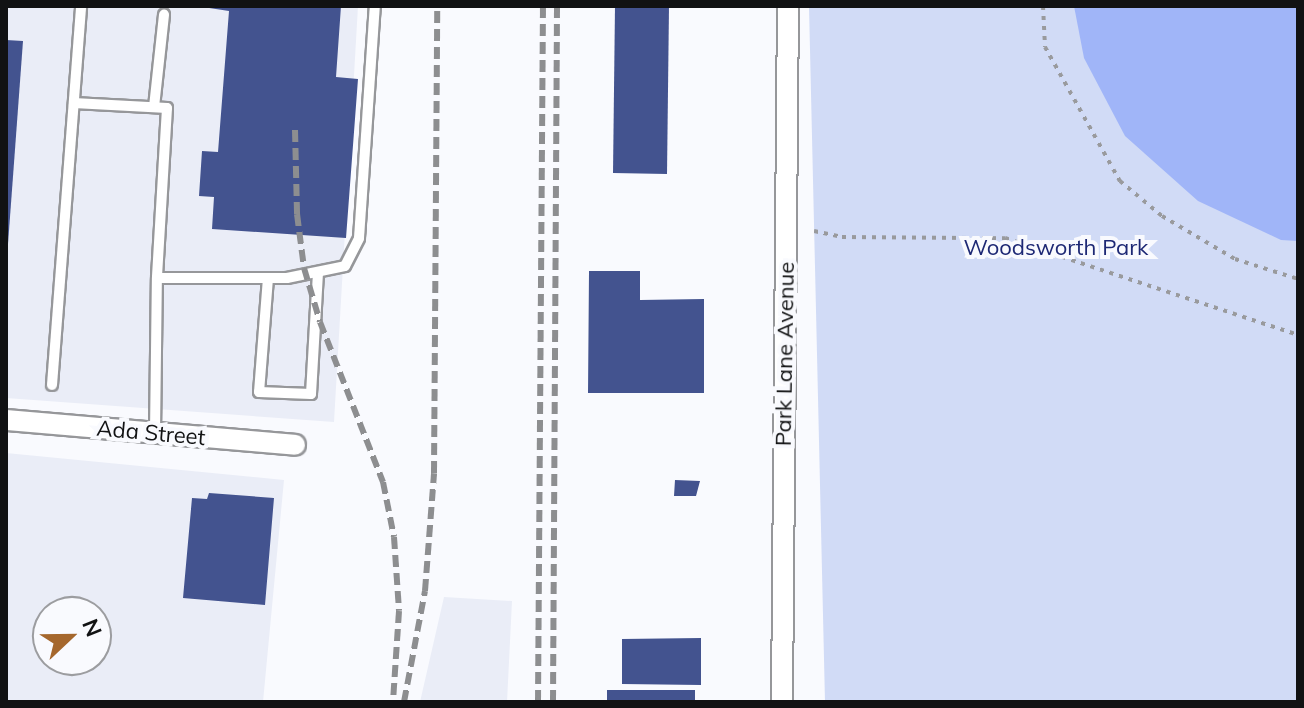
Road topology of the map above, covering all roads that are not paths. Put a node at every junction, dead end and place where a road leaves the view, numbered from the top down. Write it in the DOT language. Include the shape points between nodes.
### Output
graph roads {
  1 [pos="81,6"];
  2 [pos="375,6"];
  3 [pos="788,6"];
  4 [pos="164,15"];
  5 [pos="74,103"];
  6 [pos="154,107"];
  7 [pos="318,272"];
  8 [pos="157,278"];
  9 [pos="268,278"];
  10 [pos="52,385"];
  11 [pos="6,420"];
  12 [pos="155,433"];
  13 [pos="295,445"];
  14 [pos="782,702"];
  1 -- 5 [label="lane"];
  2 -- 7 [label="lane" via="359,238 345,266"];
  3 -- 14 [label="street, Park Lane Avenue"];
  4 -- 6 [label="lane"];
  5 -- 6 [label="lane"];
  5 -- 10 [label="lane"];
  6 -- 8 [label="lane" via="167,108"];
  7 -- 9 [label="lane"];
  7 -- 9 [label="lane" via="311,394 259,392"];
  8 -- 9 [label="lane"];
  8 -- 12 [label="lane"];
  11 -- 12 [label="street, Ada Street"];
  12 -- 13 [label="street, Ada Street"];
}
